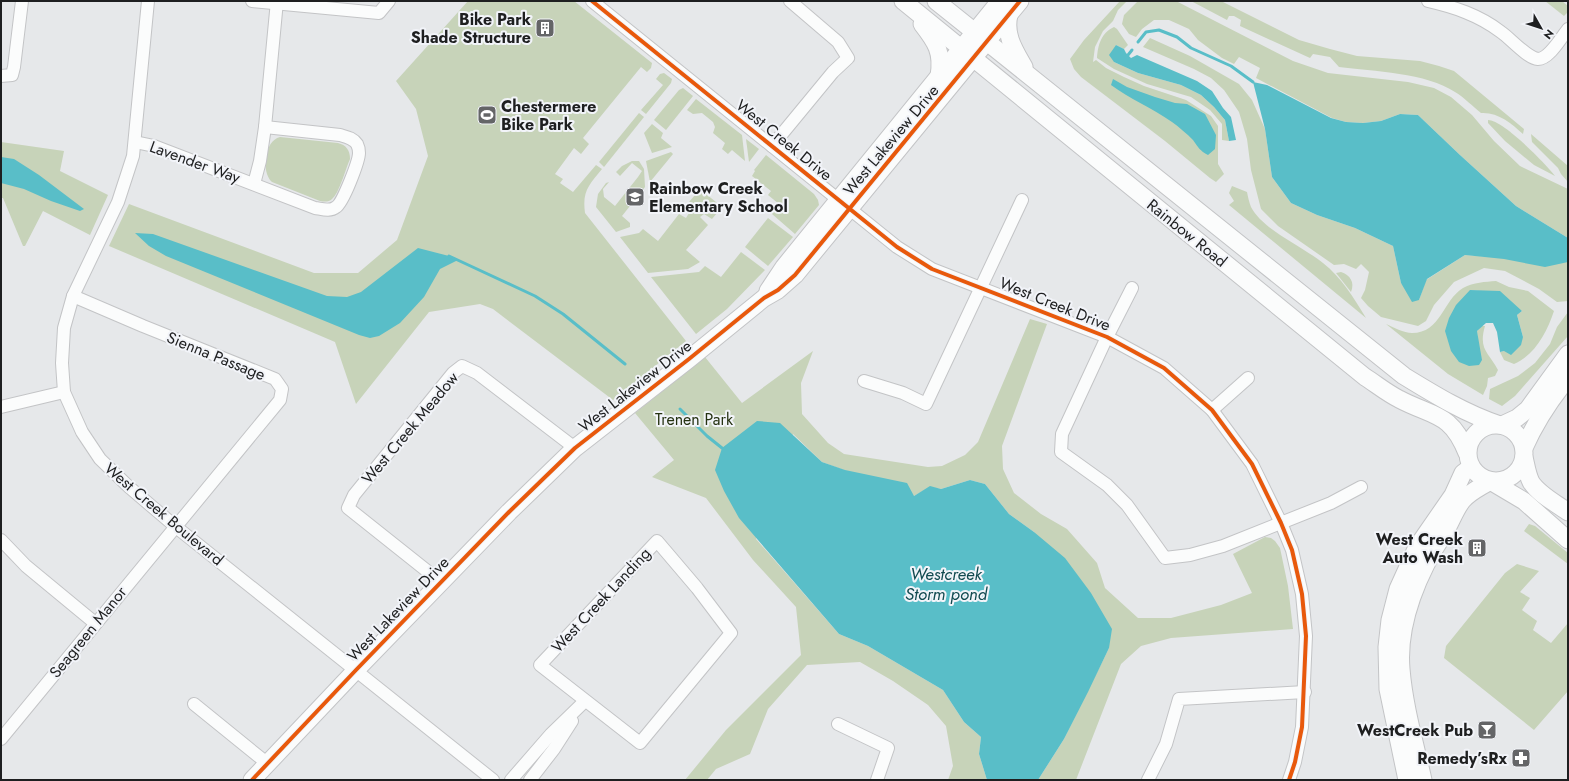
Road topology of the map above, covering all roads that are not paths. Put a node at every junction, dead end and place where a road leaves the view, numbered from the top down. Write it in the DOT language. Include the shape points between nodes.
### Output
graph roads {
  1 [pos="22,1"];
  2 [pos="148,1"];
  3 [pos="252,1"];
  4 [pos="390,1"];
  5 [pos="592,1"];
  6 [pos="790,1"];
  7 [pos="936,1"];
  8 [pos="1020,1"];
  9 [pos="1428,1"];
  10 [pos="276,2"];
  11 [pos="905,3"];
  12 [pos="1005,8"];
  13 [pos="1568,29"];
  14 [pos="981,37"];
  15 [pos="968,54"];
  16 [pos="1028,74"];
  17 [pos="1,76"];
  18 [pos="939,76"];
  19 [pos="265,127"];
  20 [pos="135,142"];
  21 [pos="772,146"];
  22 [pos="254,184"];
  23 [pos="1022,200"];
  24 [pos="844,204"];
  25 [pos="981,288"];
  26 [pos="1132,288"];
  27 [pos="73,296"];
  28 [pos="1107,337"];
  29 [pos="1568,354"];
  30 [pos="1248,378"];
  31 [pos="1568,378"];
  32 [pos="864,381"];
  33 [pos="64,392"];
  34 [pos="1,407"];
  35 [pos="1212,410"];
  36 [pos="1501,425"];
  37 [pos="575,448"];
  38 [pos="1524,452"];
  39 [pos="1469,460"];
  40 [pos="1491,481"];
  41 [pos="1361,487"];
  42 [pos="1568,512"];
  43 [pos="1281,523"];
  44 [pos="176,527"];
  45 [pos="1568,540"];
  46 [pos="2,543"];
  47 [pos="441,582"];
  48 [pos="95,623"];
  49 [pos="1394,648"];
  50 [pos="356,670"];
  51 [pos="1305,692"];
  52 [pos="585,701"];
  53 [pos="194,704"];
  54 [pos="838,724"];
  55 [pos="1,739"];
  56 [pos="268,764"];
  57 [pos="1415,779"];
  58 [pos="252,780"];
  59 [pos="493,780"];
  60 [pos="511,780"];
  61 [pos="530,780"];
  62 [pos="877,780"];
  63 [pos="1148,780"];
  64 [pos="1289,780"];
  1 -- 17 [label="street" via="14,68 12,74"];
  2 -- 20 [label="street, West Creek Boulevard"];
  3 -- 10 [label="street"];
  4 -- 10 [label="street" via="379,13"];
  5 -- 21 [label="street, West Creek Drive"];
  6 -- 21 [label="street" via="838,42 848,58 833,72"];
  7 -- 14 [label="street, Rainbow Road"];
  8 -- 12 [label="street, West Lakeview Drive"];
  9 -- 13 [label="street" via="1468,13 1494,26 1528,55 1538,59 1546,56"];
  10 -- 19 [label="street, Lavender Way"];
  11 -- 15 [label="street, Rainbow Road"];
  11 -- 18 [label="street" via="940,51"];
  12 -- 14 [label="street, West Lakeview Drive"];
  12 -- 16 [label="street" via="1011,41"];
  14 -- 15 [label="street, West Lakeview Drive"];
  14 -- 16 [label="street, Rainbow Road"];
  15 -- 18 [label="street, West Lakeview Drive"];
  15 -- 24 [label="street, West Lakeview Drive"];
  15 -- 39 [label="street, Rainbow Road" via="1365,377 1398,398 1448,422 1458,432"];
  16 -- 36 [label="street, Rainbow Road" via="1404,376 1459,408"];
  18 -- 24 [label="street, West Lakeview Drive"];
  19 -- 22 [label="street, Lavender Way"];
  19 -- 22 [label="street, Lavender Way" via="347,137 356,143 359,154 344,197 337,207 332,209 315,208"];
  20 -- 22 [label="street, Lavender Way" via="154,146"];
  20 -- 27 [label="street, West Creek Boulevard" via="129,171 118,202"];
  21 -- 24 [label="street, West Creek Drive"];
  23 -- 25 [label="street"];
  24 -- 25 [label="street, West Creek Drive" via="897,247 932,269"];
  24 -- 37 [label="street, West Lakeview Drive" via="784,267 764,298"];
  25 -- 28 [label="street, West Creek Drive"];
  25 -- 32 [label="street" via="926,404 903,393"];
  26 -- 28 [label="street"];
  27 -- 33 [label="street, West Creek Boulevard" via="64,328"];
  27 -- 44 [label="street, Sienna Passage" via="275,379 282,388 280,400"];
  28 -- 35 [label="street, West Creek Drive" via="1164,368"];
  28 -- 43 [label="street" via="1062,434 1060,452 1107,485 1127,505 1165,558 1190,555 1223,546"];
  29 -- 36 [label="street" via="1528,409 1517,418"];
  30 -- 35 [label="street"];
  31 -- 38 [label="street" via="1542,411"];
  33 -- 34 [label="street"];
  33 -- 44 [label="street, West Creek Boulevard" via="82,432 100,459"];
  35 -- 43 [label="street, West Creek Drive" via="1252,464"];
  36 -- 38 [label="street" via="1516,433"];
  36 -- 39 [label="street" via="1486,426 1480,430 1471,440"];
  37 -- 47 [label="street, West Lakeview Drive"];
  37 -- 47 [label="street, West Creek Meadow" via="477,374 462,366 453,374 354,495 348,508"];
  38 -- 40 [label="street" via="1517,472 1502,481"];
  38 -- 42 [label="street" via="1534,486"];
  39 -- 40 [label="street" via="1481,478"];
  39 -- 49 [label="street" via="1453,495 1422,538 1398,589 1390,620"];
  40 -- 45 [label="street" via="1524,501"];
  40 -- 49 [label="street" via="1463,500 1424,565 1412,597 1403,633"];
  41 -- 43 [label="street" via="1331,503"];
  43 -- 51 [label="street, West Creek Drive" via="1292,550 1302,594 1306,636"];
  44 -- 48 [label="street, Seagreen Manor"];
  44 -- 50 [label="street, West Creek Boulevard"];
  46 -- 48 [label="street"];
  47 -- 50 [label="street, West Lakeview Drive"];
  48 -- 55 [label="street, Seagreen Manor"];
  49 -- 57 [label="street" via="1401,668"];
  50 -- 56 [label="street, West Lakeview Drive"];
  50 -- 59 [label="street, West Creek Boulevard"];
  51 -- 63 [label="street" via="1179,699 1166,744"];
  51 -- 64 [label="street, West Creek Drive" via="1302,727"];
  52 -- 52 [label="street, West Creek Landing" via="640,743 731,632 657,541 540,665"];
  52 -- 60 [label="street" via="551,734"];
  52 -- 61 [label="street"];
  53 -- 56 [label="street"];
  54 -- 62 [label="street" via="888,748"];
  56 -- 58 [label="street, West Lakeview Drive"];
}
